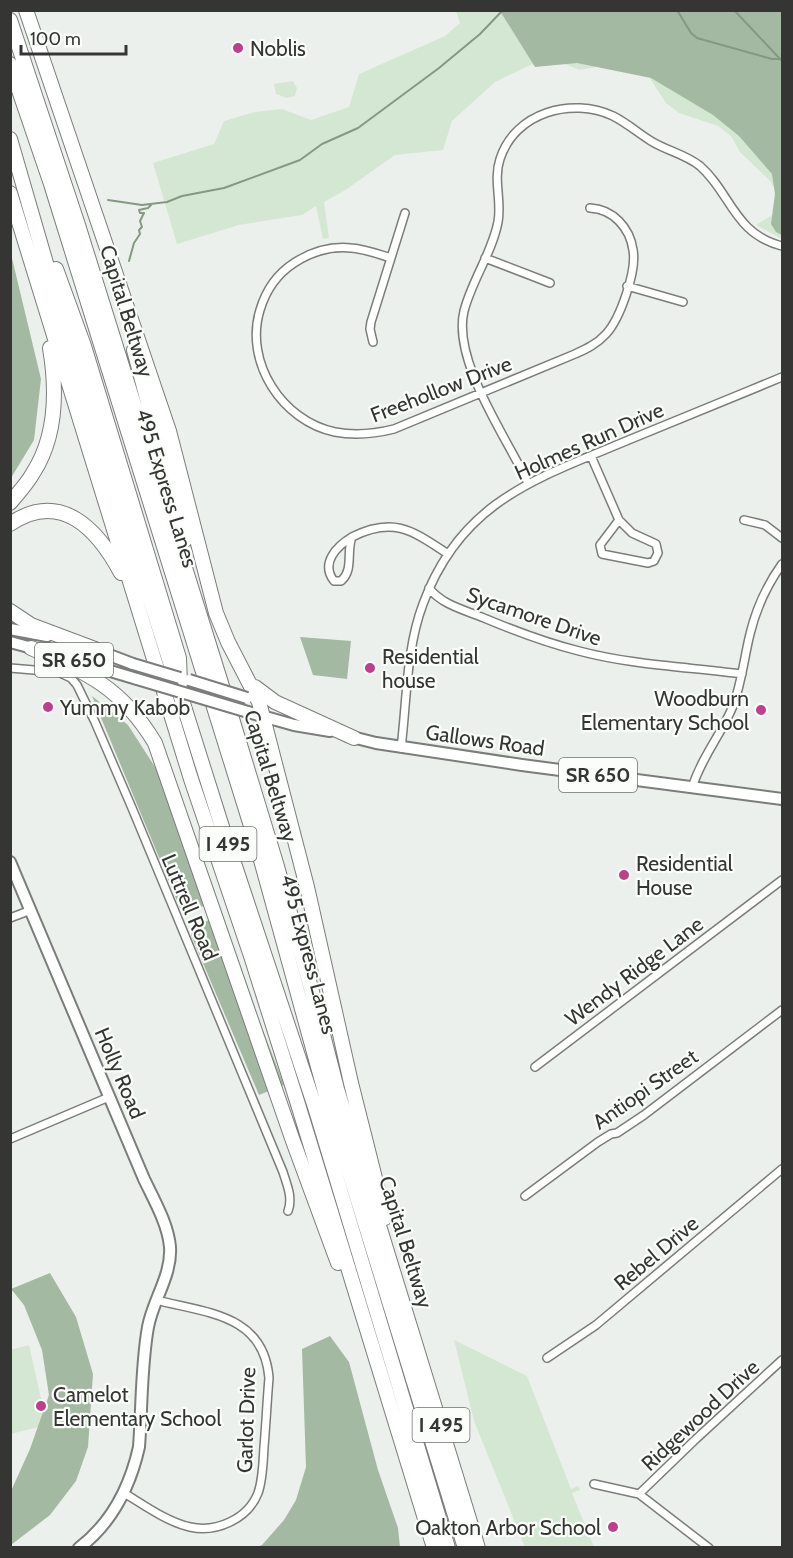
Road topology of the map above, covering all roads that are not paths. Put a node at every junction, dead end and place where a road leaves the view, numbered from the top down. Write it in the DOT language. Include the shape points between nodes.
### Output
graph roads {
  1 [pos="26,10"];
  2 [pos="10,20"];
  3 [pos="10,64"];
  4 [pos="10,138"];
  5 [pos="51,184"];
  6 [pos="10,193"];
  7 [pos="590,208"];
  8 [pos="405,213"];
  9 [pos="102,232"];
  10 [pos="783,246"];
  11 [pos="391,258"];
  12 [pos="485,258"];
  13 [pos="550,283"];
  14 [pos="38,284"];
  15 [pos="627,286"];
  16 [pos="683,302"];
  17 [pos="373,342"];
  18 [pos="783,377"];
  19 [pos="482,393"];
  20 [pos="591,456"];
  21 [pos="528,483"];
  22 [pos="10,503"];
  23 [pos="619,520"];
  24 [pos="744,520"];
  25 [pos="10,524"];
  26 [pos="352,537"];
  27 [pos="783,538"];
  28 [pos="448,554"];
  29 [pos="783,564"];
  30 [pos="429,588"];
  31 [pos="134,597"];
  32 [pos="10,611"];
  33 [pos="10,629"];
  34 [pos="10,642"];
  35 [pos="31,648"];
  36 [pos="95,649"];
  37 [pos="185,664"];
  38 [pos="10,668"];
  39 [pos="742,674"];
  40 [pos="249,681"];
  41 [pos="183,683"];
  42 [pos="253,700"];
  43 [pos="263,717"];
  44 [pos="327,730"];
  45 [pos="354,738"];
  46 [pos="401,748"];
  47 [pos="692,788"];
  48 [pos="783,799"];
  49 [pos="268,837"];
  50 [pos="10,862"];
  51 [pos="783,880"];
  52 [pos="31,910"];
  53 [pos="10,918"];
  54 [pos="783,1010"];
  55 [pos="535,1067"];
  56 [pos="109,1097"];
  57 [pos="10,1139"];
  58 [pos="783,1168"];
  59 [pos="525,1196"];
  60 [pos="288,1211"];
  61 [pos="156,1300"];
  62 [pos="403,1302"];
  63 [pos="375,1356"];
  64 [pos="547,1358"];
  65 [pos="783,1360"];
  66 [pos="594,1484"];
  67 [pos="124,1493"];
  68 [pos="639,1494"];
  69 [pos="79,1548"];
  70 [pos="434,1548"];
  71 [pos="448,1548"];
  72 [pos="465,1548"];
  73 [pos="478,1548"];
  74 [pos="709,1548"];
  1 -- 9 [label="highway"];
  2 -- 49 [label="highway, Capital Beltway / I 495" via="78,225"];
  3 -- 5 [label="highway, 495 Express Lanes / I 495"];
  4 -- 37 [label="highway" via="84,346"];
  4 -- 71 [label="highway, 495 Express Lanes / I 495" via="68,339 321,1128"];
  5 -- 37 [label="highway" via="99,376"];
  5 -- 72 [label="highway, 495 Express Lanes / I 495" via="256,843 327,1103"];
  6 -- 14 [label="highway, I 495"];
  7 -- 15 [label="street, Freehollow Drive" via="610,214 629,236 634,257"];
  8 -- 11 [label="street"];
  9 -- 40 [label="highway" via="169,431 216,613"];
  9 -- 49 [label="highway"];
  10 -- 12 [label="street" via="744,224 708,174 691,159 651,142 612,116 578,108 540,115 509,139 498,164 499,219"];
  11 -- 17 [label="street" via="371,322"];
  11 -- 19 [label="street, Freehollow Drive" via="359,249 329,249 304,257 276,279 262,303 256,328 260,362 271,386 309,422 357,435 394,429"];
  12 -- 13 [label="street"];
  12 -- 19 [label="street" via="462,323 465,353"];
  14 -- 22 [label="highway" via="52,359 54,407 42,457"];
  14 -- 31 [label="highway, I 495"];
  15 -- 16 [label="street"];
  15 -- 19 [label="street, Freehollow Drive" via="614,324 597,343"];
  18 -- 20 [label="street, Holmes Run Drive"];
  19 -- 21 [label="street"];
  20 -- 21 [label="street, Holmes Run Drive"];
  20 -- 23 [label="street"];
  21 -- 28 [label="street, Holmes Run Drive" via="494,505"];
  23 -- 23 [label="street" via="632,533 656,544 658,553 654,561 602,554 601,543"];
  24 -- 27 [label="street" via="765,525"];
  25 -- 31 [label="highway" via="46,511 73,518 100,539"];
  26 -- 26 [label="street" via="347,576 333,581 330,560 337,548"];
  26 -- 28 [label="street" via="374,528 394,526 417,533"];
  28 -- 30 [label="street, Holmes Run Drive"];
  29 -- 39 [label="street" via="755,616"];
  30 -- 39 [label="street, Sycamore Drive" via="446,603 581,652"];
  30 -- 46 [label="street, Holmes Run Drive" via="413,641"];
  31 -- 63 [label="highway, I 495"];
  32 -- 36 [label="highway" via="31,625"];
  33 -- 36 [label="main road, Gallows Road / SR 650"];
  34 -- 35 [label="main road, Gallows Road / SR 650"];
  35 -- 41 [label="main road, Gallows Road / SR 650, bridge" via="137,678"];
  35 -- 63 [label="highway" via="93,676 114,691 155,743 289,1131"];
  36 -- 41 [label="main road, Gallows Road / SR 650, bridge"];
  37 -- 41 [label="highway"];
  38 -- 60 [label="street, Luttrell Road" via="58,672 77,685 283,1172 290,1193"];
  39 -- 47 [label="street" via="724,725 701,763"];
  40 -- 42 [label="highway"];
  40 -- 45 [label="highway" via="275,702"];
  41 -- 42 [label="main road, Gallows Road / SR 650, bridge"];
  41 -- 43 [label="main road, Gallows Road / SR 650, bridge"];
  42 -- 43 [label="highway"];
  42 -- 44 [label="main road, Gallows Road / SR 650"];
  43 -- 44 [label="main road, Gallows Road / SR 650"];
  43 -- 62 [label="highway" via="307,887"];
  44 -- 45 [label="main road, Gallows Road / SR 650"];
  45 -- 46 [label="main road, Gallows Road / SR 650"];
  46 -- 47 [label="main road, Gallows Road / SR 650"];
  47 -- 48 [label="main road, Gallows Road / SR 650"];
  49 -- 62 [label="highway, Capital Beltway / I 495" via="337,1089"];
  50 -- 52 [label="main road, Holly Road"];
  51 -- 55 [label="street, Wendy Ridge Lane"];
  52 -- 53 [label="street"];
  52 -- 56 [label="main road, Holly Road"];
  54 -- 59 [label="street, Antiopi Street" via="625,1128 598,1142"];
  56 -- 57 [label="street"];
  56 -- 61 [label="main road, Holly Road" via="168,1233 169,1264"];
  58 -- 64 [label="street, Rebel Drive" via="596,1325"];
  61 -- 67 [label="main road, Holly Road" via="148,1330 139,1447"];
  61 -- 67 [label="street, Garlot Drive" via="234,1321 251,1333 262,1349 269,1378 260,1486 253,1503 240,1516 222,1525 201,1528 182,1524"];
  62 -- 73 [label="highway, Capital Beltway / I 495"];
  63 -- 70 [label="highway, I 495"];
  65 -- 68 [label="street, Ridgewood Drive"];
  66 -- 68 [label="street"];
  67 -- 69 [label="main road, Holly Road" via="108,1520"];
  68 -- 74 [label="street"];
}
